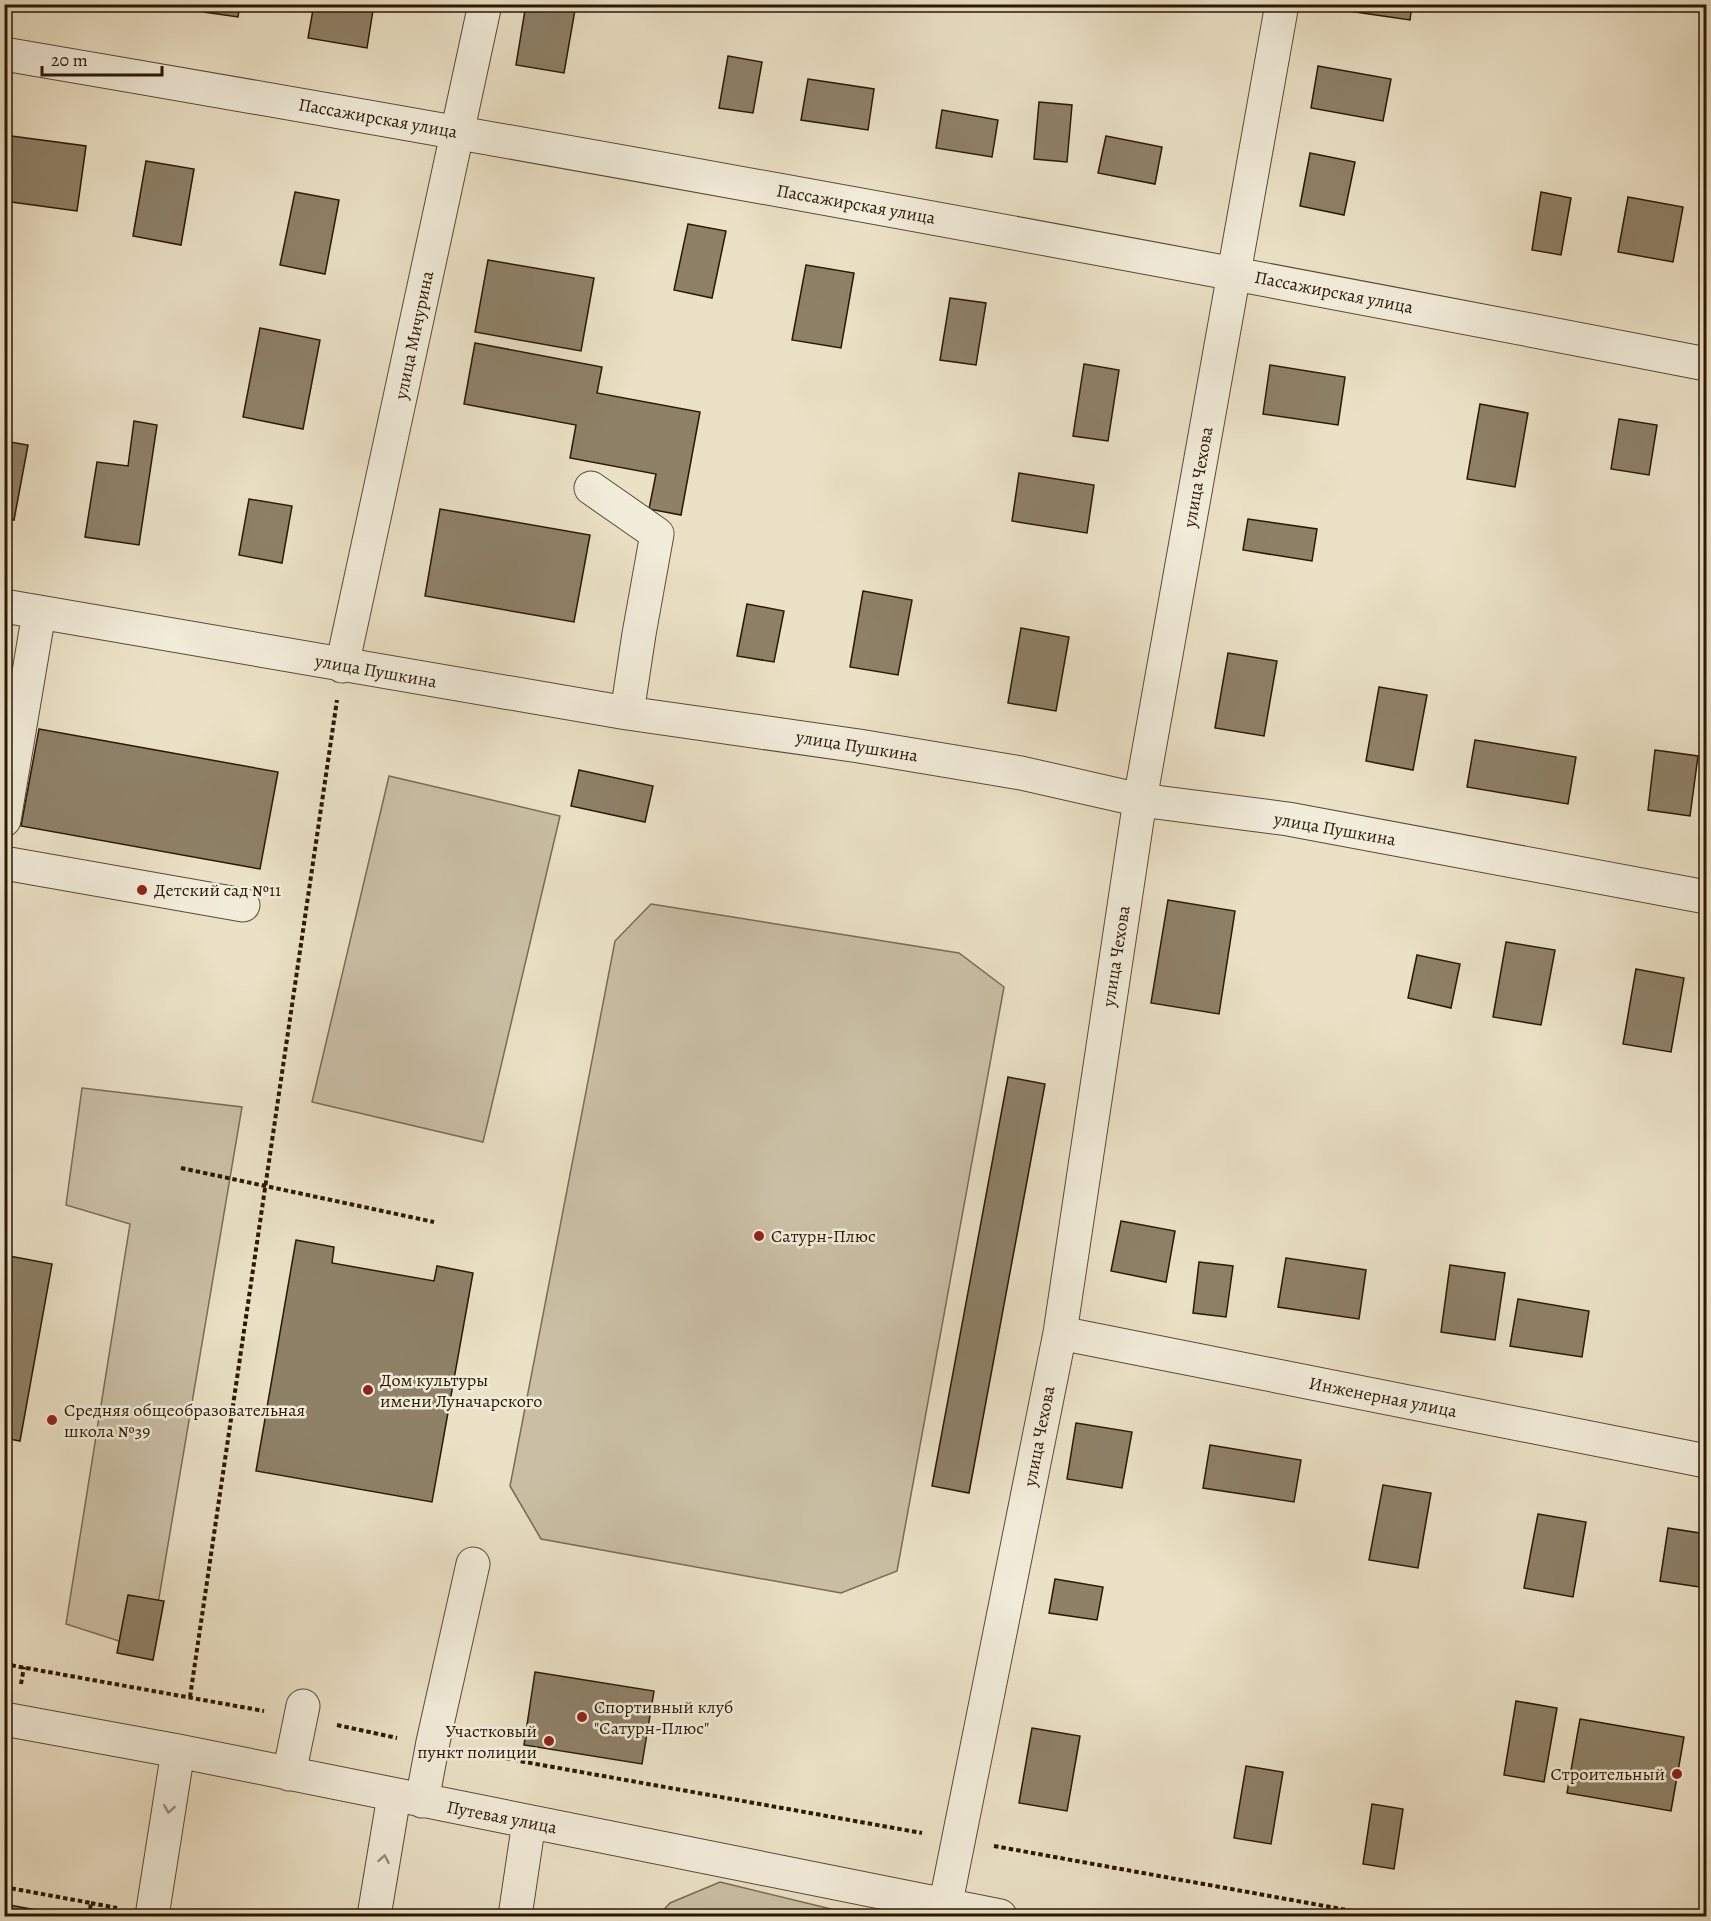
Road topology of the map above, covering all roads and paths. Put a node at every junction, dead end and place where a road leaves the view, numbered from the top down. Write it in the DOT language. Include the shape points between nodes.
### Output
graph roads {
  1 [pos="486,4"];
  2 [pos="1282,4"];
  3 [pos="4,54"];
  4 [pos="457,132"];
  5 [pos="1234,273"];
  6 [pos="1707,364"];
  7 [pos="591,488"];
  8 [pos="4,606"];
  9 [pos="39,613"];
  10 [pos="342,666"];
  11 [pos="627,713"];
  12 [pos="1140,800"];
  13 [pos="4,820"];
  14 [pos="4,862"];
  15 [pos="1707,897"];
  16 [pos="243,905"];
  17 [pos="181,1168"];
  18 [pos="265,1185"];
  19 [pos="434,1221"];
  20 [pos="1060,1333"];
  21 [pos="1707,1461"];
  22 [pos="473,1564"];
  23 [pos="4,1664"];
  24 [pos="190,1697"];
  25 [pos="302,1712"];
  26 [pos="4,1719"];
  27 [pos="433,1746"];
  28 [pos="178,1751"];
  29 [pos="289,1774"];
  30 [pos="408,1798"];
  31 [pos="529,1822"];
  32 [pos="957,1839"];
  33 [pos="4,1887"];
  34 [pos="945,1907"];
  35 [pos="89,1917"];
  36 [pos="152,1917"];
  37 [pos="374,1917"];
  38 [pos="515,1917"];
  39 [pos="1000,1917"];
  40 [pos="1380,1917"];
  1 -- 4 [label="street, улица Мичурина"];
  2 -- 5 [label="street, улица Чехова"];
  3 -- 4 [label="street, Пассажирская улица"];
  4 -- 5 [label="street, Пассажирская улица"];
  4 -- 10 [label="street, улица Мичурина"];
  5 -- 6 [label="street, Пассажирская улица"];
  5 -- 12 [label="street, улица Чехова"];
  7 -- 11 [label="street" via="657,534"];
  8 -- 9 [label="street, улица Пушкина"];
  9 -- 10 [label="street, улица Пушкина"];
  9 -- 13 [label="street"];
  10 -- 11 [label="street, улица Пушкина"];
  10 -- 18 [label="path"];
  11 -- 12 [label="street, улица Пушкина" via="1021,773"];
  12 -- 15 [label="street, улица Пушкина" via="1288,819"];
  12 -- 20 [label="street, улица Чехова"];
  14 -- 16 [label="street"];
  17 -- 18 [label="path"];
  18 -- 19 [label="path"];
  18 -- 24 [label="path"];
  20 -- 21 [label="street, Инженерная улица"];
  20 -- 32 [label="street, улица Чехова"];
  22 -- 27 [label="street"];
  23 -- 24 [label="path"];
  24 -- 25 [label="path"];
  25 -- 27 [label="path"];
  25 -- 29 [label="street"];
  26 -- 28 [label="street, Путевая улица"];
  27 -- 30 [label="street"];
  27 -- 32 [label="path"];
  28 -- 29 [label="street, Путевая улица"];
  28 -- 36 [label="street, one-way"];
  29 -- 30 [label="street, Путевая улица"];
  30 -- 31 [label="street, Путевая улица"];
  37 -- 30 [label="street, one-way"];
  31 -- 34 [label="street, Путевая улица"];
  31 -- 38 [label="street"];
  32 -- 34 [label="street, улица Чехова"];
  32 -- 40 [label="path"];
  33 -- 35 [label="path" via="91,1903"];
  34 -- 39 [label="street, Путевая улица"];
}
